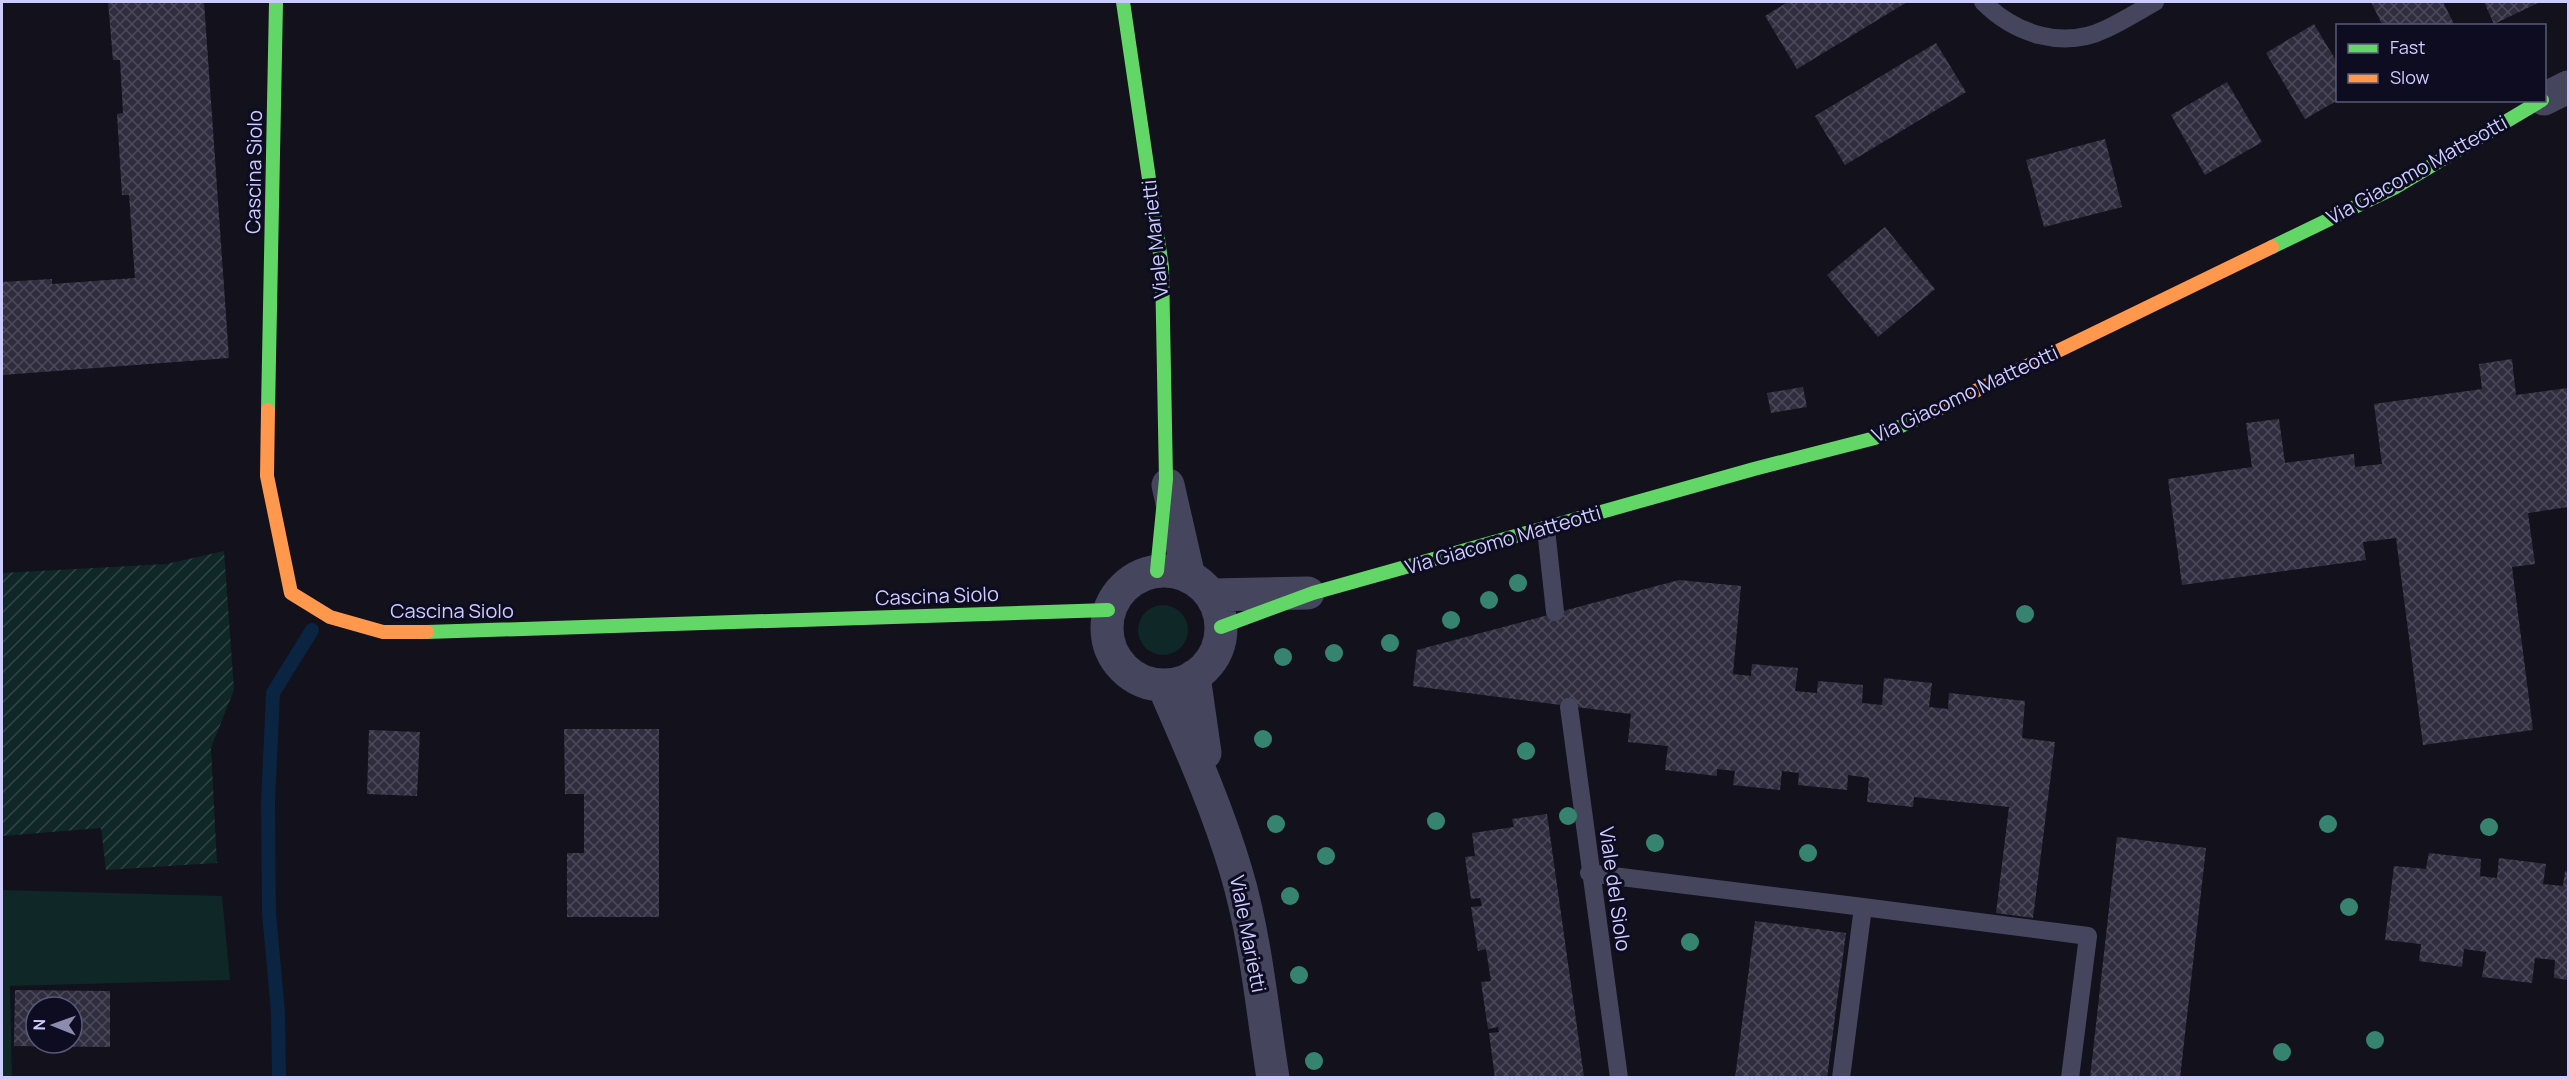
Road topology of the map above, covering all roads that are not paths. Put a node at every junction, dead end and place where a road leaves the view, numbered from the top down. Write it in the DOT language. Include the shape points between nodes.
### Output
graph roads {
  1 [pos="276,2"];
  2 [pos="1122,2"];
  3 [pos="1983,2"];
  4 [pos="2155,2"];
  5 [pos="2568,87"];
  6 [pos="2546,98"];
  7 [pos="2539,102"];
  8 [pos="1167,479"];
  9 [pos="1546,529"];
  10 [pos="1157,571"];
  11 [pos="1200,586"];
  12 [pos="1312,593"];
  13 [pos="1108,610"];
  14 [pos="1555,612"];
  15 [pos="1221,627"];
  16 [pos="1194,676"];
  17 [pos="1163,685"];
  18 [pos="1569,707"];
  19 [pos="1211,793"];
  20 [pos="1590,873"];
  21 [pos="1863,907"];
  22 [pos="1273,1077"];
  23 [pos="1619,1077"];
  24 [pos="1841,1077"];
  25 [pos="2070,1077"];
  1 -- 13 [label="street, Cascina Siolo" via="267,476 291,593 330,617 383,632"];
  2 -- 8 [label="street, Viale Marietti" via="1162,267"];
  3 -- 4 [label="lane" via="2021,30 2053,39 2072,39 2106,30"];
  5 -- 6 [label="street, Via Giacomo Matteotti"];
  7 -- 9 [label="street, Via Giacomo Matteotti" via="2394,188 1875,438"];
  8 -- 10 [label="street, Viale Marietti"];
  8 -- 11 [label="street, Viale Marietti"];
  9 -- 12 [label="street, Via Giacomo Matteotti"];
  9 -- 14 [label="lane"];
  10 -- 11 [label="street" via="1171,571"];
  10 -- 13 [label="street" via="1126,584"];
  11 -- 12 [label="street, Via Giacomo Matteotti"];
  11 -- 15 [label="street" via="1218,610"];
  12 -- 15 [label="street, Via Giacomo Matteotti"];
  13 -- 17 [label="street" via="1107,632 1120,664 1133,676"];
  15 -- 16 [label="street" via="1214,656"];
  16 -- 17 [label="street"];
  16 -- 19 [label="street, Viale Marietti"];
  17 -- 19 [label="street, Viale Marietti"];
  18 -- 20 [label="lane, Viale del Siolo"];
  19 -- 22 [label="street, Viale Marietti" via="1237,873 1252,941"];
  20 -- 21 [label="lane"];
  20 -- 23 [label="lane, Viale del Siolo"];
  21 -- 24 [label="lane"];
  21 -- 25 [label="lane" via="2088,936"];
}
